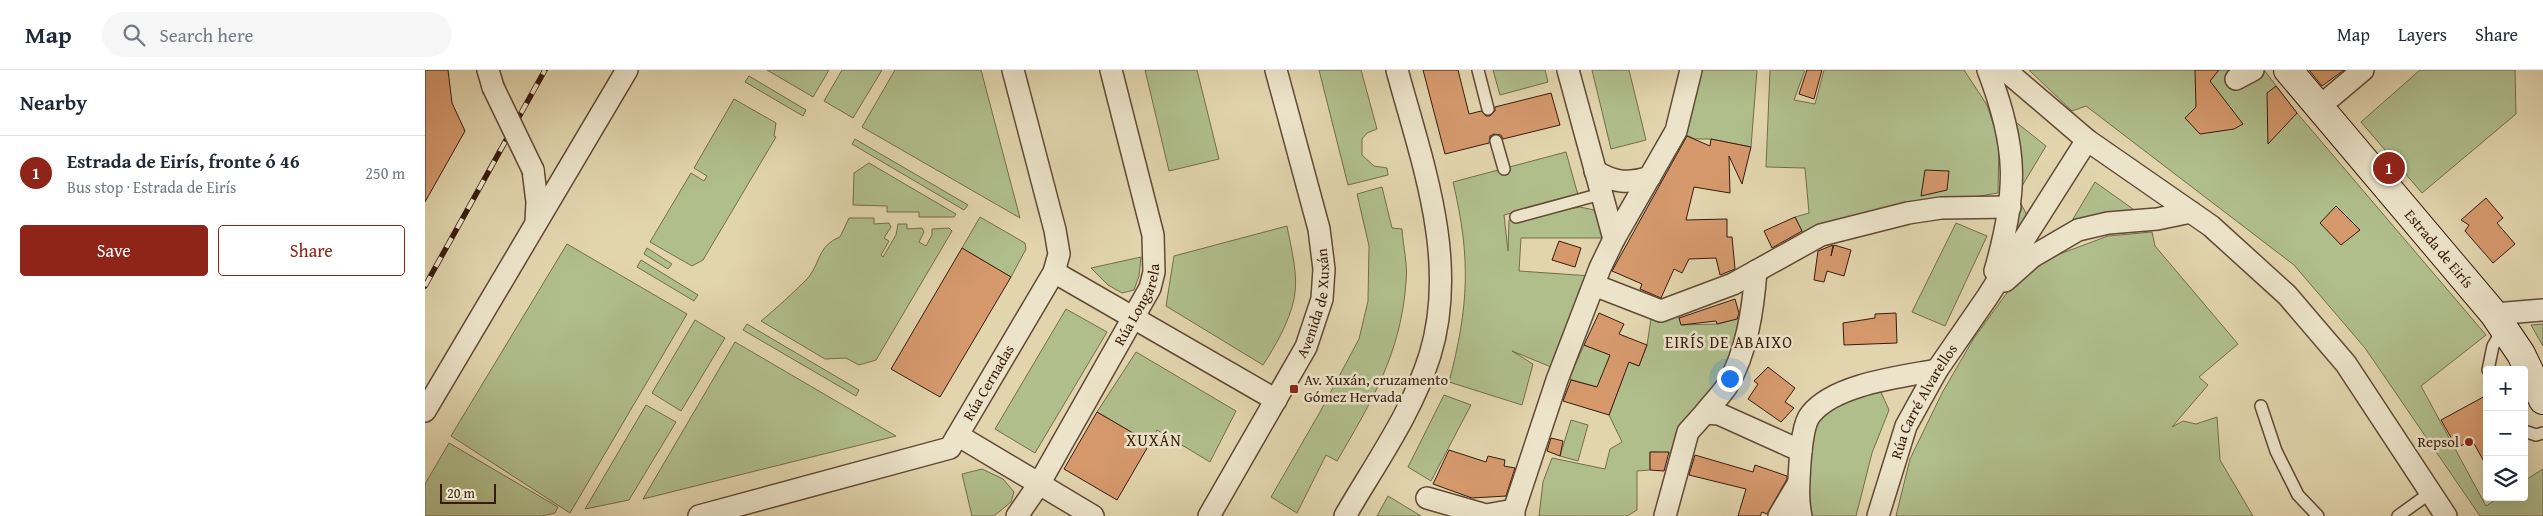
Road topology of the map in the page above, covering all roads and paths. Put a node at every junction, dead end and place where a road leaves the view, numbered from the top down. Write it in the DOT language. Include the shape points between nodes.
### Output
graph roads {
  1 [pos="627,70"];
  2 [pos="1013,70"];
  3 [pos="1111,70"];
  4 [pos="1276,70"];
  5 [pos="1397,70"];
  6 [pos="1478,70"];
  7 [pos="1568,70"];
  8 [pos="1691,70"];
  9 [pos="1988,70"];
  10 [pos="2005,70"];
  11 [pos="2288,70"];
  12 [pos="2363,70"];
  13 [pos="491,78"];
  14 [pos="2319,107"];
  15 [pos="1488,109"];
  16 [pos="2087,140"];
  17 [pos="1496,141"];
  18 [pos="1504,169"];
  19 [pos="1595,171"];
  20 [pos="1650,177"];
  21 [pos="1601,194"];
  22 [pos="2010,207"];
  23 [pos="2191,212"];
  24 [pos="1516,217"];
  25 [pos="536,224"];
  26 [pos="1614,238"];
  27 [pos="1756,271"];
  28 [pos="1054,272"];
  29 [pos="1594,285"];
  30 [pos="1988,296"];
  31 [pos="2543,310"];
  32 [pos="1133,318"];
  33 [pos="2499,321"];
  34 [pos="2489,366"];
  35 [pos="1937,370"];
  36 [pos="1276,400"];
  37 [pos="2543,400"];
  38 [pos="2261,406"];
  39 [pos="425,411"];
  40 [pos="1705,413"];
  41 [pos="2528,432"];
  42 [pos="2543,434"];
  43 [pos="959,436"];
  44 [pos="1801,451"];
  45 [pos="1799,483"];
  46 [pos="1039,484"];
  47 [pos="2430,493"];
  48 [pos="1427,498"];
  49 [pos="1514,513"];
  50 [pos="712,515"];
  51 [pos="1017,516"];
  52 [pos="1093,516"];
  53 [pos="1209,516"];
  54 [pos="1345,516"];
  55 [pos="1665,516"];
  56 [pos="1779,516"];
  57 [pos="1801,516"];
  58 [pos="1878,516"];
  59 [pos="2318,516"];
  60 [pos="2397,516"];
  61 [pos="2446,516"];
  1 -- 25 [label="street"];
  2 -- 28 [label="street, Rúa Cernadas" via="1055,230 1059,254"];
  3 -- 32 [label="street, Rúa Longarela" via="1155,253 1149,288"];
  4 -- 36 [label="street, Avenida de Xuxán" via="1319,229 1324,269 1316,322 1306,347"];
  5 -- 54 [label="street" via="1435,223 1441,279 1440,304 1430,357 1400,422"];
  6 -- 15 [label="lane"];
  7 -- 19 [label="street"];
  8 -- 20 [label="street" via="1677,131"];
  9 -- 22 [label="street, Rúa Carré Alvarellos" via="2009,133 2012,157"];
  10 -- 16 [label="street"];
  11 -- 14 [label="street, Estrada de Eirís"];
  12 -- 14 [label="street"];
  13 -- 25 [label="street, bridge" via="533,170"];
  14 -- 33 [label="street, Estrada de Eirís"];
  16 -- 23 [label="street"];
  16 -- 30 [label="street, Rúa Carré Alvarellos"];
  17 -- 18 [label="lane"];
  19 -- 20 [label="street" via="1619,182"];
  19 -- 21 [label="street"];
  20 -- 26 [label="street"];
  21 -- 24 [label="lane"];
  21 -- 26 [label="street"];
  22 -- 27 [label="street" via="1941,208 1908,213 1821,235"];
  22 -- 30 [label="street, Rúa Carré Alvarellos"];
  23 -- 30 [label="street" via="2078,230 2033,257"];
  23 -- 47 [label="street" via="2287,295 2345,364"];
  25 -- 39 [label="street"];
  26 -- 29 [label="street"];
  27 -- 29 [label="street" via="1733,284 1661,311"];
  27 -- 40 [label="street" via="1749,327 1737,365 1726,387"];
  28 -- 32 [label="street"];
  28 -- 43 [label="street, Rúa Cernadas"];
  29 -- 49 [label="street" via="1557,380"];
  30 -- 35 [label="street, Rúa Carré Alvarellos"];
  31 -- 33 [label="street"];
  32 -- 36 [label="street"];
  32 -- 46 [label="street, Rúa Longarela"];
  33 -- 34 [label="lane"];
  33 -- 37 [label="street, Estrada de Eirís" via="2521,354"];
  35 -- 44 [label="street" via="1856,388 1828,399 1809,414"];
  35 -- 58 [label="street, Rúa Carré Alvarellos" via="1906,426"];
  36 -- 53 [label="street, Avenida de Xuxán"];
  38 -- 59 [label="lane" via="2275,451 2297,494"];
  40 -- 44 [label="street" via="1719,414"];
  40 -- 55 [label="street" via="1688,432"];
  41 -- 42 [label="lane"];
  43 -- 46 [label="street"];
  43 -- 50 [label="street, Rúa Cernadas" via="950,448"];
  44 -- 45 [label="street"];
  45 -- 56 [label="street"];
  45 -- 57 [label="street"];
  46 -- 51 [label="street, Rúa Longarela"];
  46 -- 52 [label="street"];
  47 -- 60 [label="lane"];
  47 -- 61 [label="street"];
  48 -- 49 [label="street" via="1486,515"];
}
